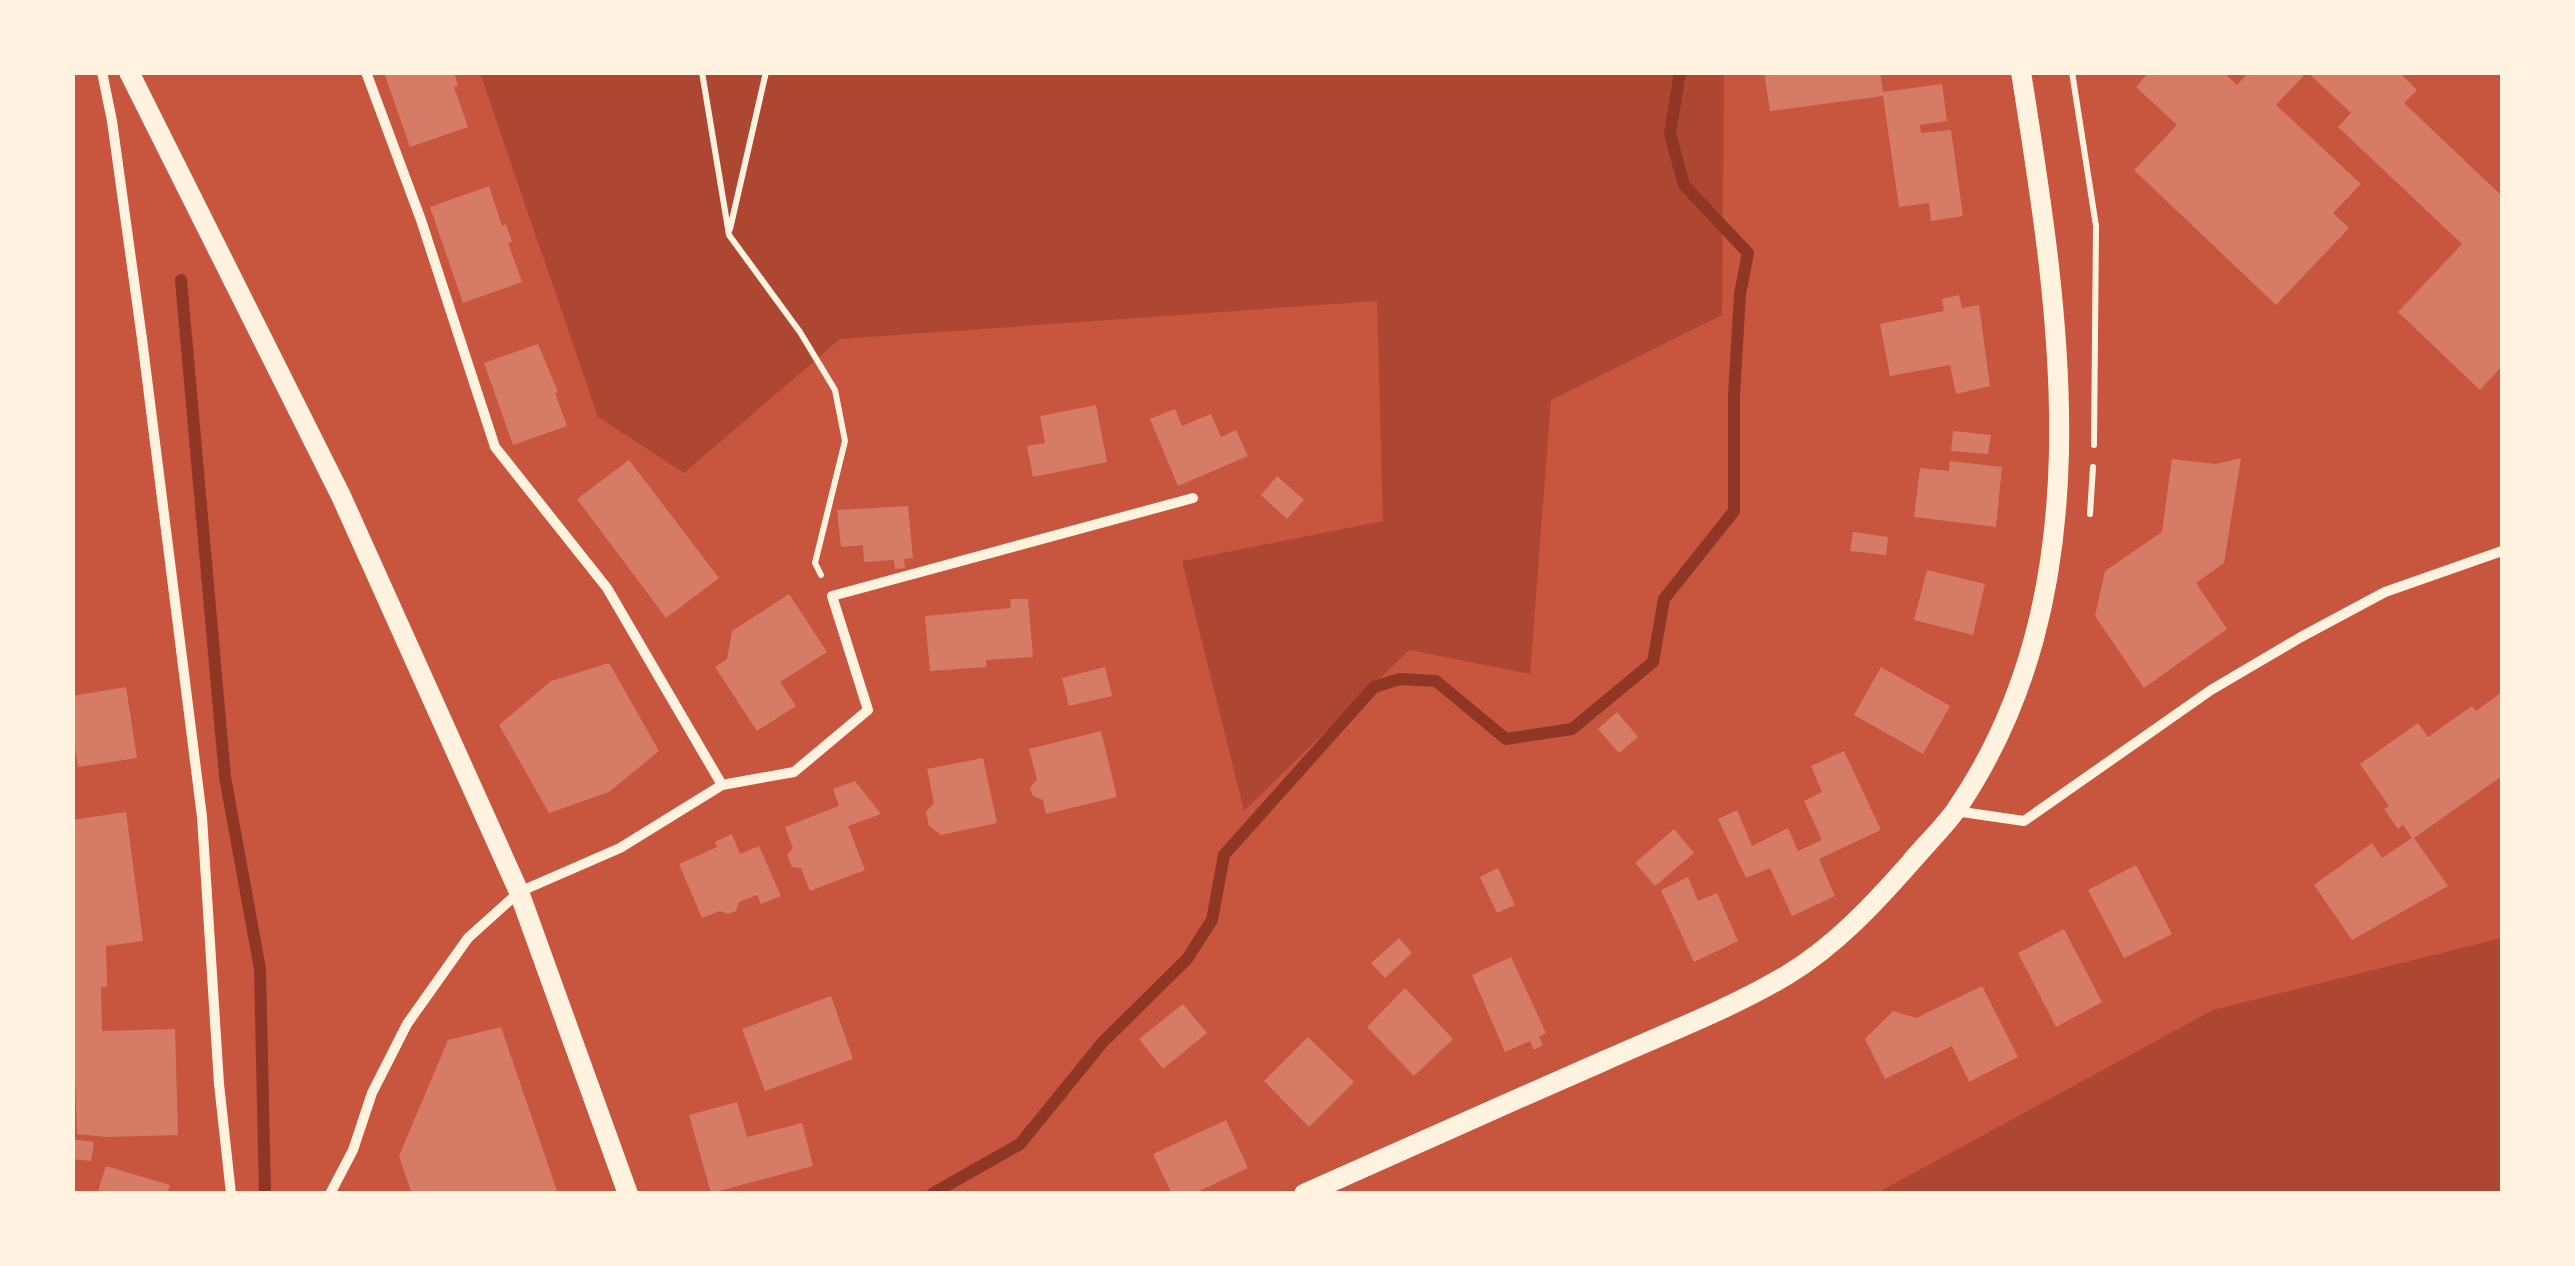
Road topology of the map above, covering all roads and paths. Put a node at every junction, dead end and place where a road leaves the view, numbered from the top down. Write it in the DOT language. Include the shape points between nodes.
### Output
graph roads {
  1 [pos="102,72"];
  2 [pos="128,72"];
  3 [pos="366,72"];
  4 [pos="702,72"];
  5 [pos="766,72"];
  6 [pos="2021,72"];
  7 [pos="729,235"];
  8 [pos="1194,498"];
  9 [pos="2502,550"];
  10 [pos="832,596"];
  11 [pos="722,785"];
  12 [pos="1954,811"];
  13 [pos="520,892"];
  14 [pos="231,1194"];
  15 [pos="330,1194"];
  16 [pos="628,1194"];
  17 [pos="1304,1194"];
  1 -- 14 [label="street" via="202,817"];
  2 -- 13 [label="main road" via="340,496"];
  3 -- 11 [label="street" via="495,447 607,588"];
  4 -- 7 [label="path"];
  5 -- 7 [label="path"];
  6 -- 12 [label="main road" via="2052,284 2059,481 2046,592 2031,649 1996,741"];
  7 -- 10 [label="path" via="835,390 844,441 815,564"];
  8 -- 10 [label="street"];
  9 -- 12 [label="street" via="2385,592 2300,637 2211,690 2024,821"];
  10 -- 11 [label="street" via="868,710 794,772"];
  11 -- 13 [label="street" via="620,848"];
  12 -- 17 [label="main road" via="1862,917 1787,975"];
  13 -- 15 [label="street" via="468,938 406,1024"];
  13 -- 16 [label="main road"];
}
